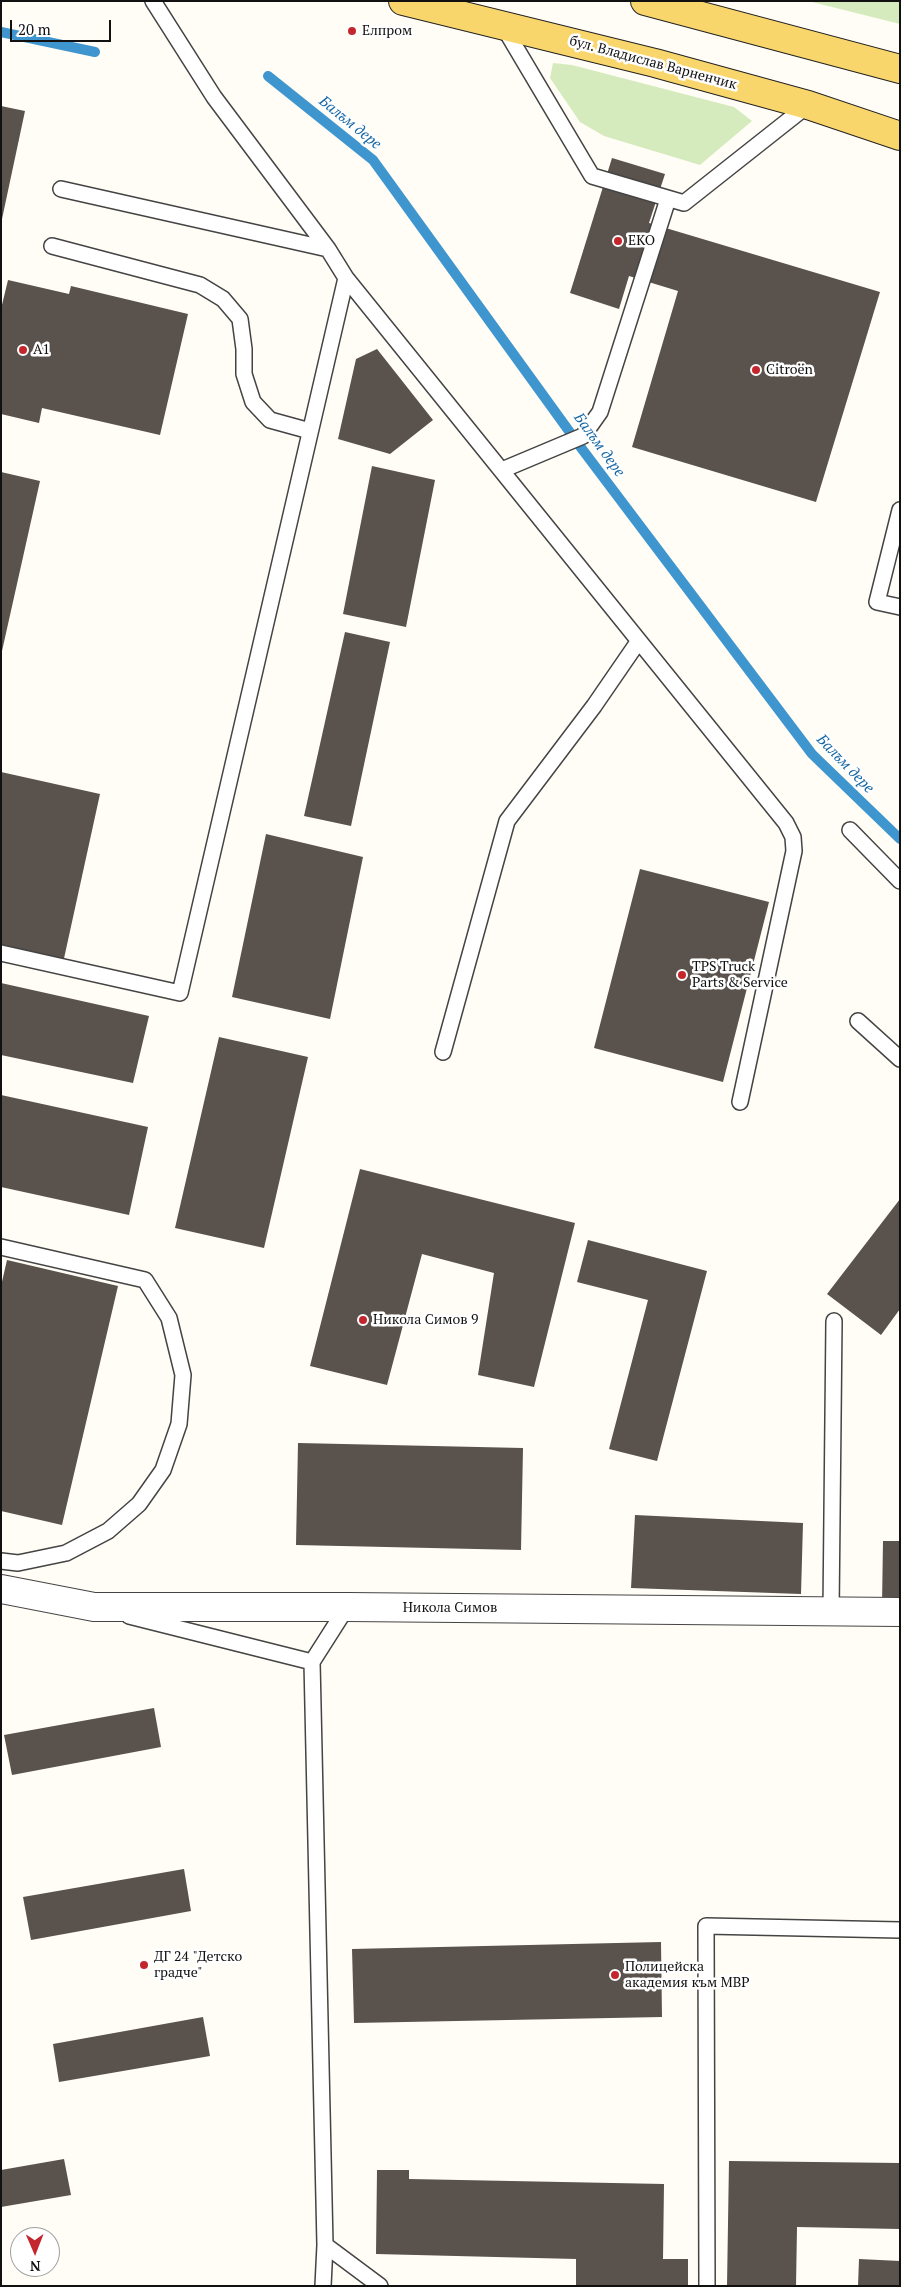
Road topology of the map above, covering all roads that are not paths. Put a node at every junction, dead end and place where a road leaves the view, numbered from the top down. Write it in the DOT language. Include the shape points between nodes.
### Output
graph roads {
  1 [pos="152,1"];
  2 [pos="403,1"];
  3 [pos="645,1"];
  4 [pos="502,24"];
  5 [pos="900,69"];
  6 [pos="808,105"];
  7 [pos="900,136"];
  8 [pos="61,189"];
  9 [pos="668,198"];
  10 [pos="52,246"];
  11 [pos="328,249"];
  12 [pos="346,278"];
  13 [pos="310,431"];
  14 [pos="502,470"];
  15 [pos="900,510"];
  16 [pos="900,607"];
  17 [pos="638,642"];
  18 [pos="850,830"];
  19 [pos="900,881"];
  20 [pos="1,953"];
  21 [pos="858,1021"];
  22 [pos="443,1052"];
  23 [pos="900,1059"];
  24 [pos="740,1102"];
  25 [pos="1,1247"];
  26 [pos="834,1321"];
  27 [pos="1,1561"];
  28 [pos="1,1589"];
  29 [pos="94,1607"];
  30 [pos="346,1607"];
  31 [pos="831,1611"];
  32 [pos="900,1612"];
  33 [pos="312,1662"];
  34 [pos="900,1930"];
  35 [pos="325,2245"];
  36 [pos="323,2286"];
  37 [pos="380,2286"];
  38 [pos="707,2286"];
  1 -- 11 [label="lane" via="214,97"];
  2 -- 4 [label="main road, бул. Владислав Варненчик"];
  3 -- 5 [label="main road"];
  4 -- 6 [label="main road, бул. Владислав Варненчик"];
  4 -- 9 [label="lane" via="592,176"];
  6 -- 7 [label="main road, бул. Владислав Варненчик"];
  6 -- 9 [label="lane" via="684,203"];
  8 -- 11 [label="lane"];
  9 -- 14 [label="lane" via="600,412 583,436"];
  10 -- 13 [label="lane" via="200,285 223,299 240,319 244,374 253,402 270,420"];
  11 -- 12 [label="lane"];
  12 -- 13 [label="lane"];
  12 -- 14 [label="lane"];
  13 -- 20 [label="lane" via="180,993"];
  14 -- 17 [label="lane"];
  15 -- 16 [label="lane" via="877,602"];
  17 -- 22 [label="lane" via="507,821"];
  17 -- 24 [label="lane" via="786,824 793,837 794,851"];
  18 -- 19 [label="lane"];
  21 -- 23 [label="lane"];
  25 -- 27 [label="lane" via="145,1280 169,1318 183,1375 180,1424 163,1470 140,1504 108,1531 66,1553 18,1562"];
  26 -- 31 [label="lane"];
  28 -- 29 [label="street, Никола Симов"];
  29 -- 30 [label="street, Никола Симов"];
  29 -- 33 [label="lane"];
  30 -- 31 [label="street, Никола Симов"];
  30 -- 33 [label="lane"];
  31 -- 32 [label="street, Никола Симов"];
  33 -- 35 [label="lane"];
  34 -- 38 [label="lane" via="706,1926"];
  35 -- 36 [label="lane"];
  35 -- 37 [label="lane"];
}
